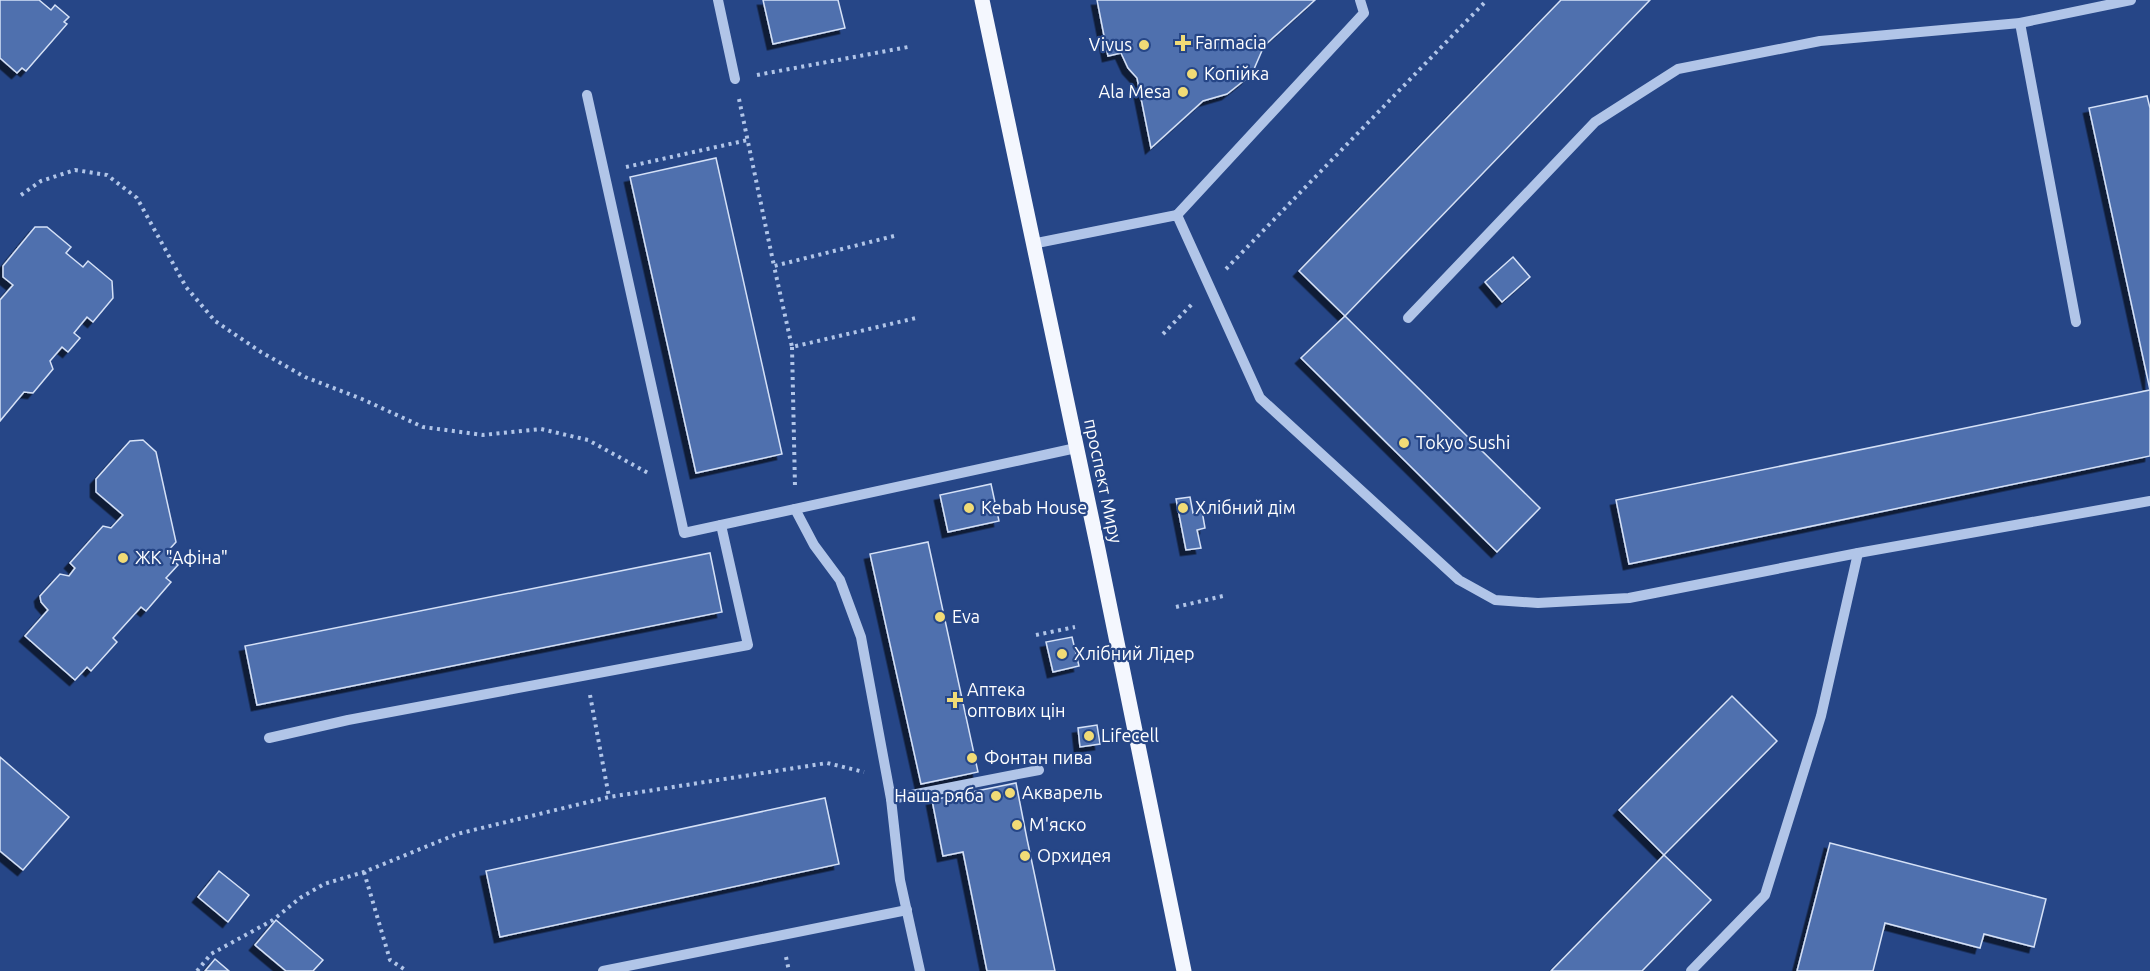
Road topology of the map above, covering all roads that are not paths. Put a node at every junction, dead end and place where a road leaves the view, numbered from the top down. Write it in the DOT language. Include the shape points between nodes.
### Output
graph roads {
  1 [pos="718,0"];
  2 [pos="982,0"];
  3 [pos="1360,0"];
  4 [pos="2131,0"];
  5 [pos="2020,23"];
  6 [pos="735,79"];
  7 [pos="587,95"];
  8 [pos="1178,215"];
  9 [pos="1032,244"];
  10 [pos="1408,318"];
  11 [pos="2076,322"];
  12 [pos="1076,448"];
  13 [pos="2150,501"];
  14 [pos="795,508"];
  15 [pos="721,525"];
  16 [pos="1858,553"];
  17 [pos="269,738"];
  18 [pos="1040,770"];
  19 [pos="891,799"];
  20 [pos="906,910"];
  21 [pos="603,971"];
  22 [pos="920,971"];
  23 [pos="1184,971"];
  24 [pos="1691,971"];
  1 -- 6 [label="lane"];
  2 -- 9 [label="main road, проспект Миру"];
  3 -- 8 [label="lane" via="1364,13"];
  4 -- 5 [label="lane"];
  5 -- 10 [label="lane" via="1820,41 1678,69 1595,122"];
  5 -- 11 [label="lane"];
  7 -- 15 [label="lane" via="684,533"];
  8 -- 9 [label="lane"];
  8 -- 16 [label="lane" via="1260,399 1459,580 1495,600 1538,603 1629,598"];
  9 -- 12 [label="main road, проспект Миру"];
  12 -- 14 [label="lane"];
  12 -- 23 [label="main road, проспект Миру"];
  13 -- 16 [label="lane"];
  14 -- 15 [label="lane"];
  14 -- 19 [label="lane" via="814,545 840,580 861,637"];
  15 -- 17 [label="lane" via="748,645"];
  16 -- 24 [label="lane" via="1821,716 1765,895"];
  18 -- 19 [label="lane"];
  19 -- 20 [label="lane"];
  20 -- 21 [label="lane"];
  20 -- 22 [label="lane"];
}
